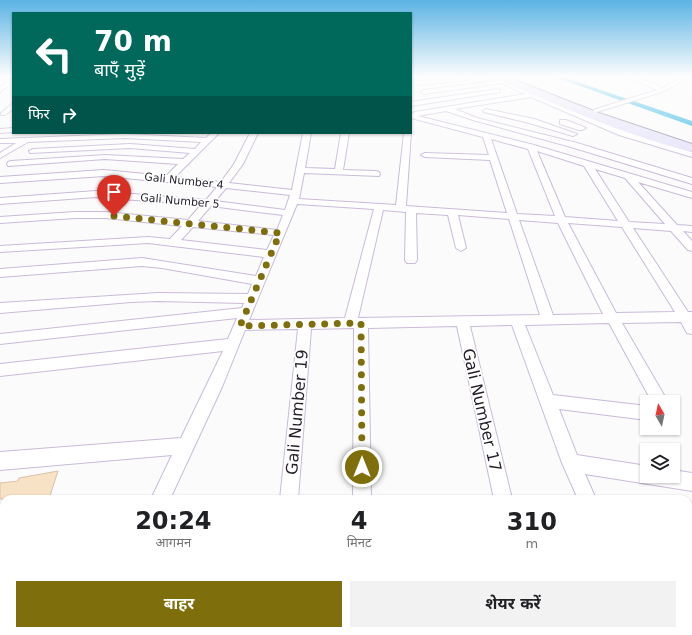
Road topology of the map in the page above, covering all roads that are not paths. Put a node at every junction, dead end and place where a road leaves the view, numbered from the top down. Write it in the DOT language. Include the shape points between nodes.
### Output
graph roads {
  1 [pos="11,107"];
  2 [pos="461,107"];
  3 [pos="499,107"];
  4 [pos="559,107"];
  5 [pos="569,107"];
  6 [pos="590,107"];
  7 [pos="610,107"];
  8 [pos="447,109"];
  9 [pos="599,110"];
  10 [pos="486,111"];
  11 [pos="1,114"];
  12 [pos="12,114"];
  13 [pos="412,115"];
  14 [pos="412,115"];
  15 [pos="600,123"];
  16 [pos="546,125"];
  17 [pos="582,128"];
  18 [pos="12,130"];
  19 [pos="518,130"];
  20 [pos="0,131"];
  21 [pos="37,134"];
  22 [pos="214,134"];
  23 [pos="254,134"];
  24 [pos="307,134"];
  25 [pos="345,134"];
  26 [pos="408,134"];
  27 [pos="573,134"];
  28 [pos="90,135"];
  29 [pos="486,135"];
  30 [pos="158,137"];
  31 [pos="27,140"];
  32 [pos="207,140"];
  33 [pos="0,141"];
  34 [pos="570,143"];
  35 [pos="692,143"];
  36 [pos="530,146"];
  37 [pos="606,146"];
  38 [pos="143,147"];
  39 [pos="692,148"];
  40 [pos="77,149"];
  41 [pos="33,151"];
  42 [pos="196,151"];
  43 [pos="425,155"];
  44 [pos="560,155"];
  45 [pos="692,155"];
  46 [pos="0,156"];
  47 [pos="128,158"];
  48 [pos="494,158"];
  49 [pos="70,160"];
  50 [pos="656,161"];
  51 [pos="185,162"];
  52 [pos="587,163"];
  53 [pos="11,164"];
  54 [pos="300,170"];
  55 [pos="339,171"];
  56 [pos="376,174"];
  57 [pos="626,174"];
  58 [pos="60,176"];
  59 [pos="0,180"];
  60 [pos="166,180"];
  61 [pos="692,181"];
  62 [pos="224,186"];
  63 [pos="688,194"];
  64 [pos="692,200"];
  65 [pos="0,201"];
  66 [pos="293,202"];
  67 [pos="209,203"];
  68 [pos="379,207"];
  69 [pos="406,209"];
  70 [pos="452,212"];
  71 [pos="514,217"];
  72 [pos="0,220"];
  73 [pos="561,220"];
  74 [pos="626,224"];
  75 [pos="189,225"];
  76 [pos="674,228"];
  77 [pos="692,229"];
  78 [pos="280,233"];
  79 [pos="173,243"];
  80 [pos="460,248"];
  81 [pos="692,248"];
  82 [pos="0,249"];
  83 [pos="271,254"];
  84 [pos="411,260"];
  85 [pos="0,273"];
  86 [pos="260,281"];
  87 [pos="249,306"];
  88 [pos="0,308"];
  89 [pos="688,317"];
  90 [pos="612,318"];
  91 [pos="517,320"];
  92 [pos="548,320"];
  93 [pos="462,321"];
  94 [pos="356,323"];
  95 [pos="305,325"];
  96 [pos="240,326"];
  97 [pos="692,329"];
  98 [pos="0,339"];
  99 [pos="232,344"];
  100 [pos="0,370"];
  101 [pos="656,395"];
  102 [pos="548,401"];
  103 [pos="640,411"];
  104 [pos="186,446"];
  105 [pos="0,461"];
  106 [pos="571,464"];
  107 [pos="640,474"];
  108 [pos="680,480"];
  109 [pos="692,482"];
  110 [pos="162,495"];
  111 [pos="289,495"];
  112 [pos="362,495"];
  113 [pos="502,495"];
  114 [pos="585,495"];
  1 -- 11 [label="street"];
  2 -- 8 [label="street"];
  3 -- 17 [label="street"];
  4 -- 15 [label="street"];
  5 -- 39 [label="main road"];
  6 -- 9 [label="main road"];
  7 -- 9 [label="street"];
  8 -- 13 [label="street"];
  8 -- 19 [label="street"];
  9 -- 35 [label="main road"];
  10 -- 16 [label="street"];
  11 -- 12 [label="street"];
  14 -- 29 [label="street"];
  15 -- 17 [label="street"];
  15 -- 45 [label="street" via="638,139"];
  16 -- 19 [label="street"];
  16 -- 27 [label="street"];
  17 -- 27 [label="street"];
  18 -- 20 [label="street"];
  18 -- 33 [label="street"];
  19 -- 34 [label="street"];
  21 -- 31 [label="street"];
  22 -- 32 [label="street"];
  23 -- 62 [label="street" via="248,148"];
  24 -- 54 [label="street"];
  25 -- 55 [label="street"];
  26 -- 69 [label="street"];
  27 -- 34 [label="street"];
  28 -- 30 [label="street"];
  28 -- 31 [label="street"];
  28 -- 40 [label="street"];
  29 -- 36 [label="street"];
  29 -- 48 [label="street"];
  30 -- 32 [label="street"];
  30 -- 38 [label="street"];
  31 -- 33 [label="street"];
  31 -- 46 [label="street"];
  32 -- 42 [label="street"];
  34 -- 44 [label="street"];
  34 -- 61 [label="street"];
  36 -- 44 [label="street"];
  36 -- 73 [label="street"];
  37 -- 50 [label="street"];
  38 -- 40 [label="street"];
  38 -- 42 [label="street"];
  38 -- 47 [label="street"];
  40 -- 41 [label="street"];
  40 -- 49 [label="street"];
  42 -- 51 [label="street"];
  43 -- 48 [label="street"];
  44 -- 52 [label="street"];
  47 -- 49 [label="street"];
  47 -- 51 [label="street"];
  48 -- 71 [label="street"];
  49 -- 53 [label="street"];
  49 -- 58 [label="street"];
  51 -- 60 [label="street"];
  52 -- 57 [label="street"];
  52 -- 74 [label="street"];
  54 -- 55 [label="street"];
  54 -- 66 [label="street"];
  55 -- 56 [label="street"];
  57 -- 63 [label="street"];
  57 -- 76 [label="street"];
  58 -- 59 [label="street, Gali Number 4"];
  58 -- 60 [label="street, Gali Number 4" via="104,173"];
  60 -- 62 [label="street, Gali Number 4"];
  62 -- 66 [label="street, Gali Number 4"];
  62 -- 67 [label="street"];
  63 -- 64 [label="street"];
  65 -- 67 [label="street, Gali Number 5" via="96,194"];
  66 -- 67 [label="street, Gali Number 5"];
  66 -- 68 [label="street"];
  66 -- 78 [label="street"];
  67 -- 75 [label="street"];
  68 -- 69 [label="street"];
  68 -- 94 [label="street"];
  69 -- 70 [label="street"];
  69 -- 84 [label="street"];
  70 -- 71 [label="street"];
  70 -- 80 [label="street"];
  71 -- 73 [label="street"];
  71 -- 92 [label="street"];
  72 -- 75 [label="street" via="106,215"];
  73 -- 74 [label="street"];
  73 -- 90 [label="street"];
  74 -- 76 [label="street"];
  74 -- 89 [label="street"];
  75 -- 78 [label="street"];
  75 -- 79 [label="street"];
  76 -- 77 [label="street"];
  76 -- 81 [label="street"];
  78 -- 83 [label="street"];
  79 -- 82 [label="street" via="129,240"];
  79 -- 83 [label="street"];
  83 -- 86 [label="street"];
  85 -- 86 [label="street" via="142,262"];
  86 -- 87 [label="street"];
  87 -- 88 [label="street" via="147,297"];
  87 -- 96 [label="street"];
  87 -- 98 [label="street"];
  89 -- 90 [label="street"];
  89 -- 97 [label="street"];
  90 -- 92 [label="street"];
  90 -- 101 [label="street"];
  91 -- 92 [label="street"];
  91 -- 93 [label="street"];
  91 -- 102 [label="street"];
  93 -- 94 [label="street"];
  93 -- 113 [label="street, Gali Number 17"];
  94 -- 95 [label="street"];
  94 -- 112 [label="street"];
  95 -- 96 [label="street"];
  95 -- 111 [label="street, Gali Number 19"];
  96 -- 99 [label="street"];
  99 -- 100 [label="street"];
  99 -- 104 [label="street"];
  102 -- 103 [label="street"];
  102 -- 106 [label="street"];
  104 -- 105 [label="street"];
  104 -- 110 [label="street"];
  106 -- 107 [label="street"];
  106 -- 114 [label="street"];
  108 -- 109 [label="street"];
}
